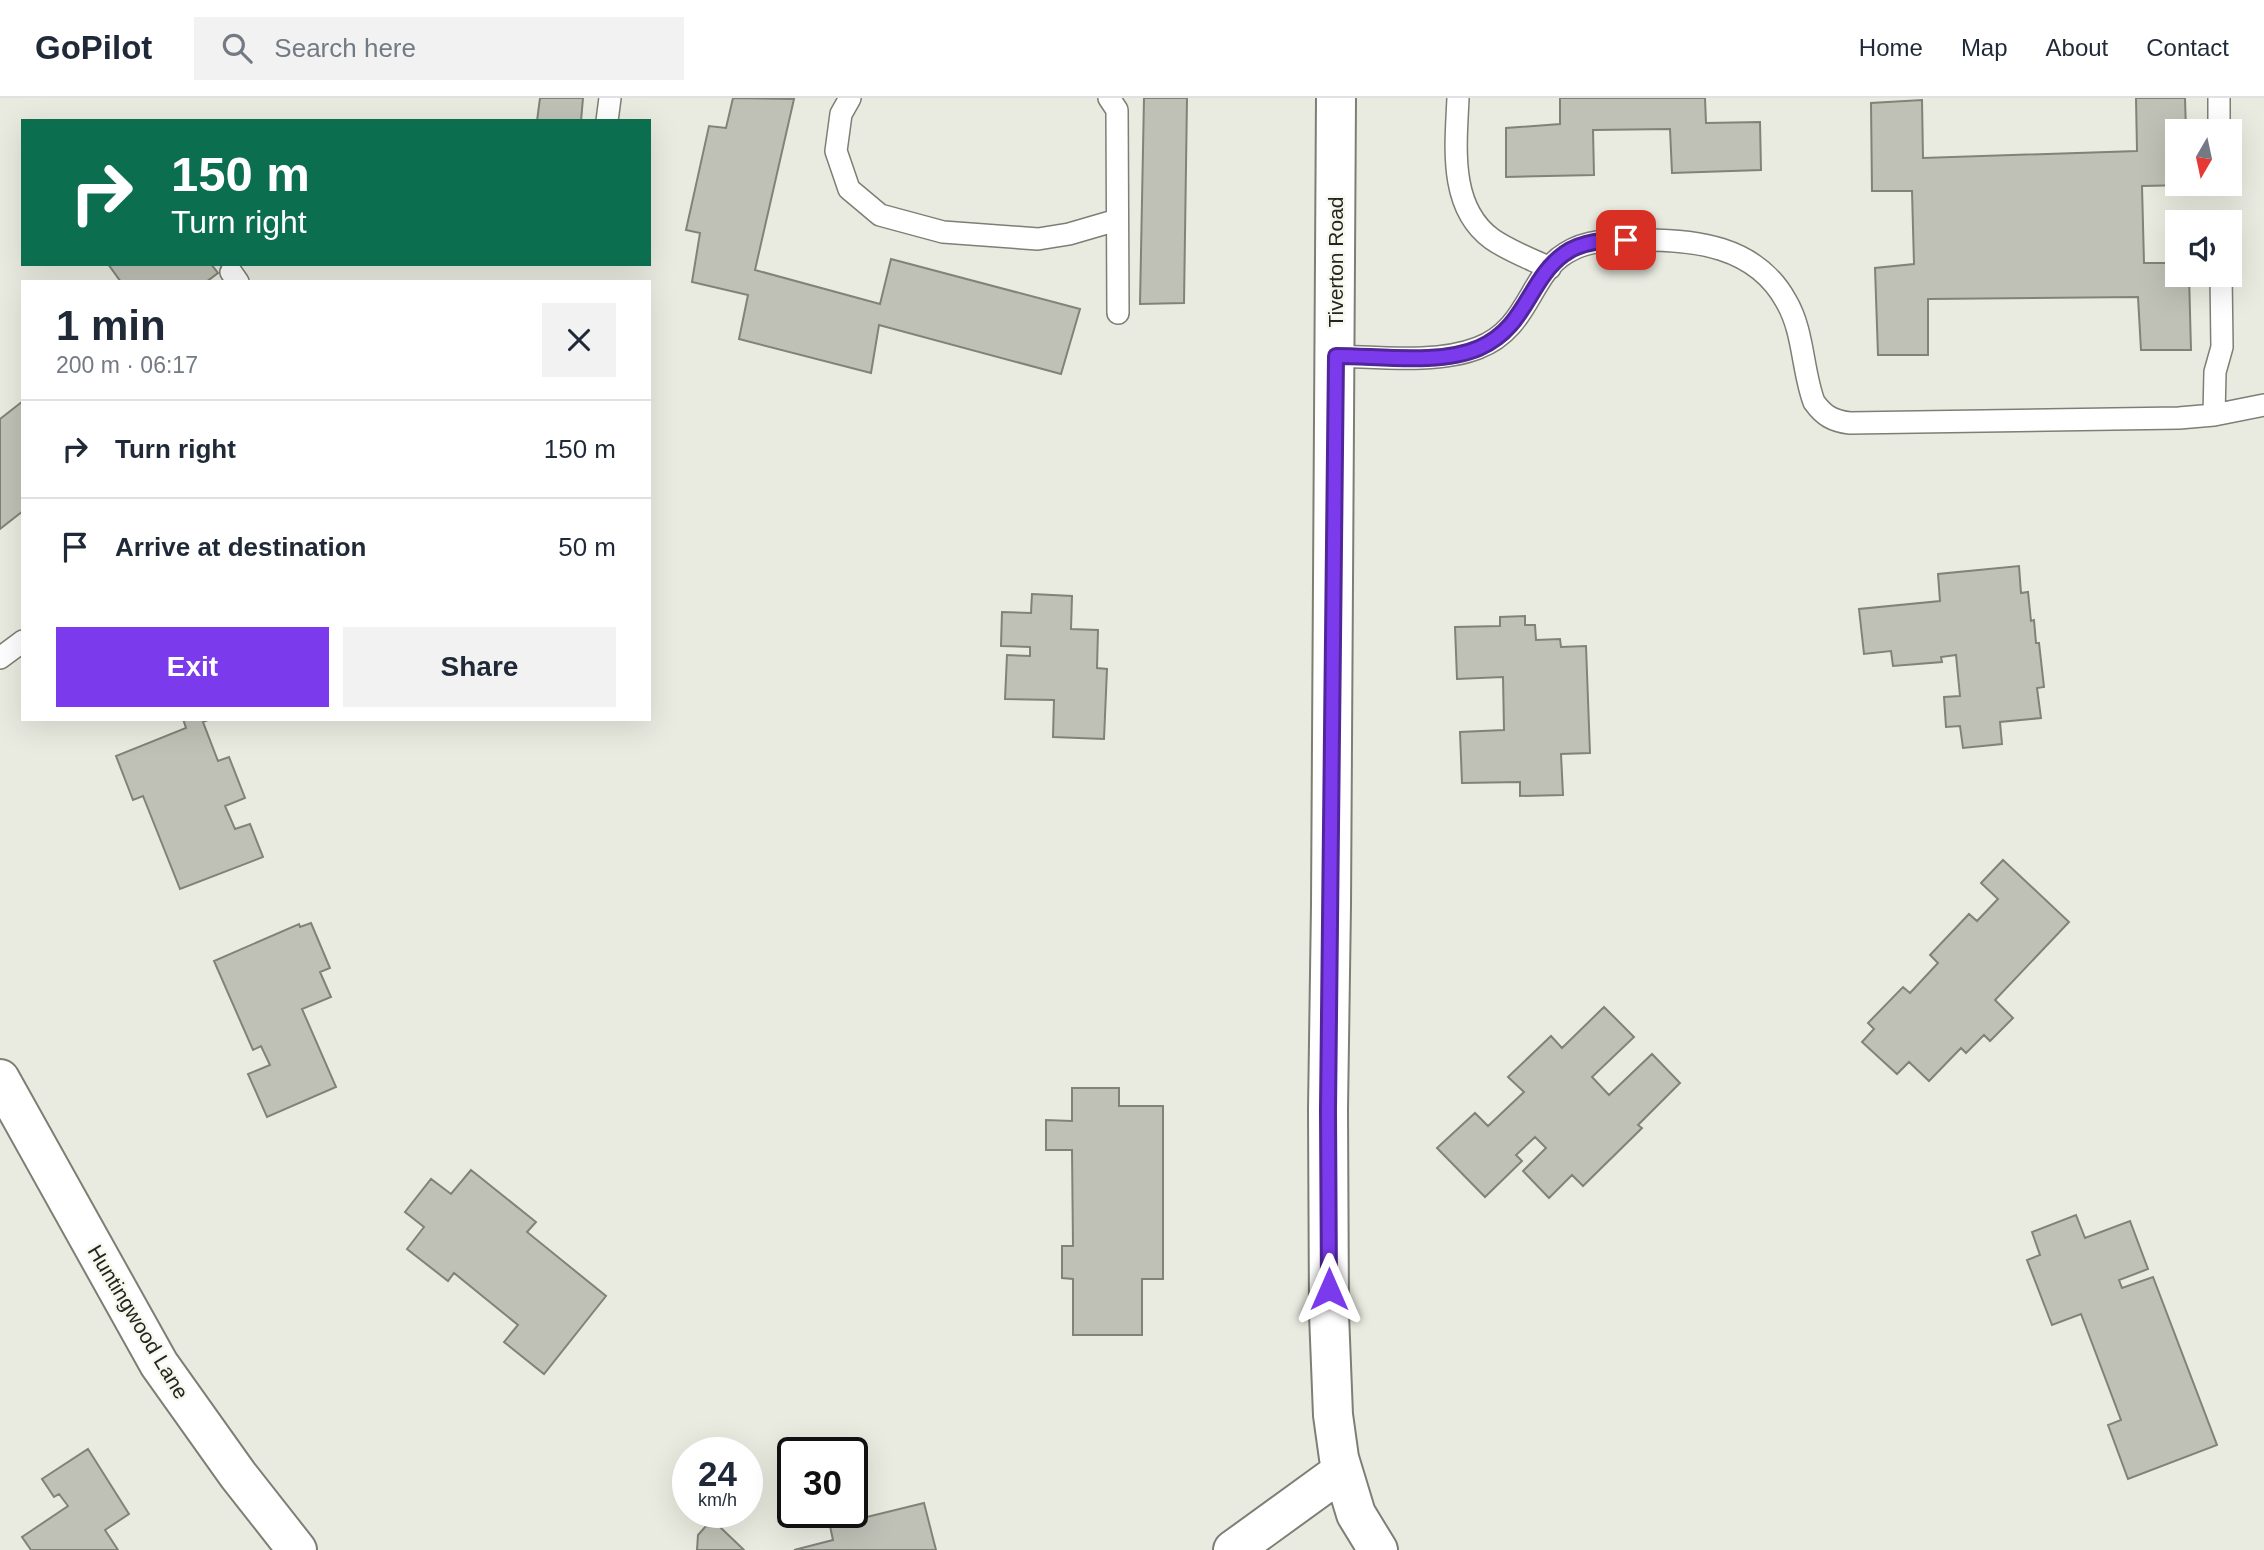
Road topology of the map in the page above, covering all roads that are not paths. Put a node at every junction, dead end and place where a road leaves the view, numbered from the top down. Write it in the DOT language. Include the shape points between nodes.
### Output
graph roads {
  1 [pos="610,98"];
  2 [pos="850,98"];
  3 [pos="1109,98"];
  4 [pos="1336,98"];
  5 [pos="1458,98"];
  6 [pos="2219,98"];
  7 [pos="607,119"];
  8 [pos="2219,119"];
  9 [pos="1117,220"];
  10 [pos="1550,268"];
  11 [pos="2221,287"];
  12 [pos="1118,313"];
  13 [pos="1336,356"];
  14 [pos="2264,405"];
  15 [pos="2214,415"];
  16 [pos="21,642"];
  17 [pos="0,658"];
  18 [pos="0,1079"];
  19 [pos="1342,1471"];
  20 [pos="298,1550"];
  21 [pos="1233,1550"];
  22 [pos="1378,1550"];
  1 -- 7 [label="lane"];
  2 -- 9 [label="lane" via="841,114 835,151 849,189 880,215 943,232 1038,239"];
  3 -- 9 [label="lane" via="1117,110"];
  4 -- 13 [label="street, Tiverton Road"];
  5 -- 10 [label="lane" via="1455,151 1463,199 1470,213 1491,238"];
  6 -- 8 [label="lane"];
  9 -- 12 [label="lane"];
  10 -- 13 [label="lane" via="1512,325 1479,348 1431,357"];
  10 -- 15 [label="lane" via="1564,253 1603,240 1671,239 1725,249 1746,259 1785,297 1814,402 1835,421"];
  11 -- 15 [label="lane" via="2222,347 2215,372"];
  13 -- 19 [label="street, Tiverton Road" via="1328,1110 1331,1371"];
  14 -- 15 [label="lane"];
  16 -- 17 [label="lane"];
  18 -- 20 [label="street, Huntingwood Lane" via="159,1364"];
  19 -- 21 [label="street"];
  19 -- 22 [label="street, Tiverton Road" via="1356,1514"];
}
